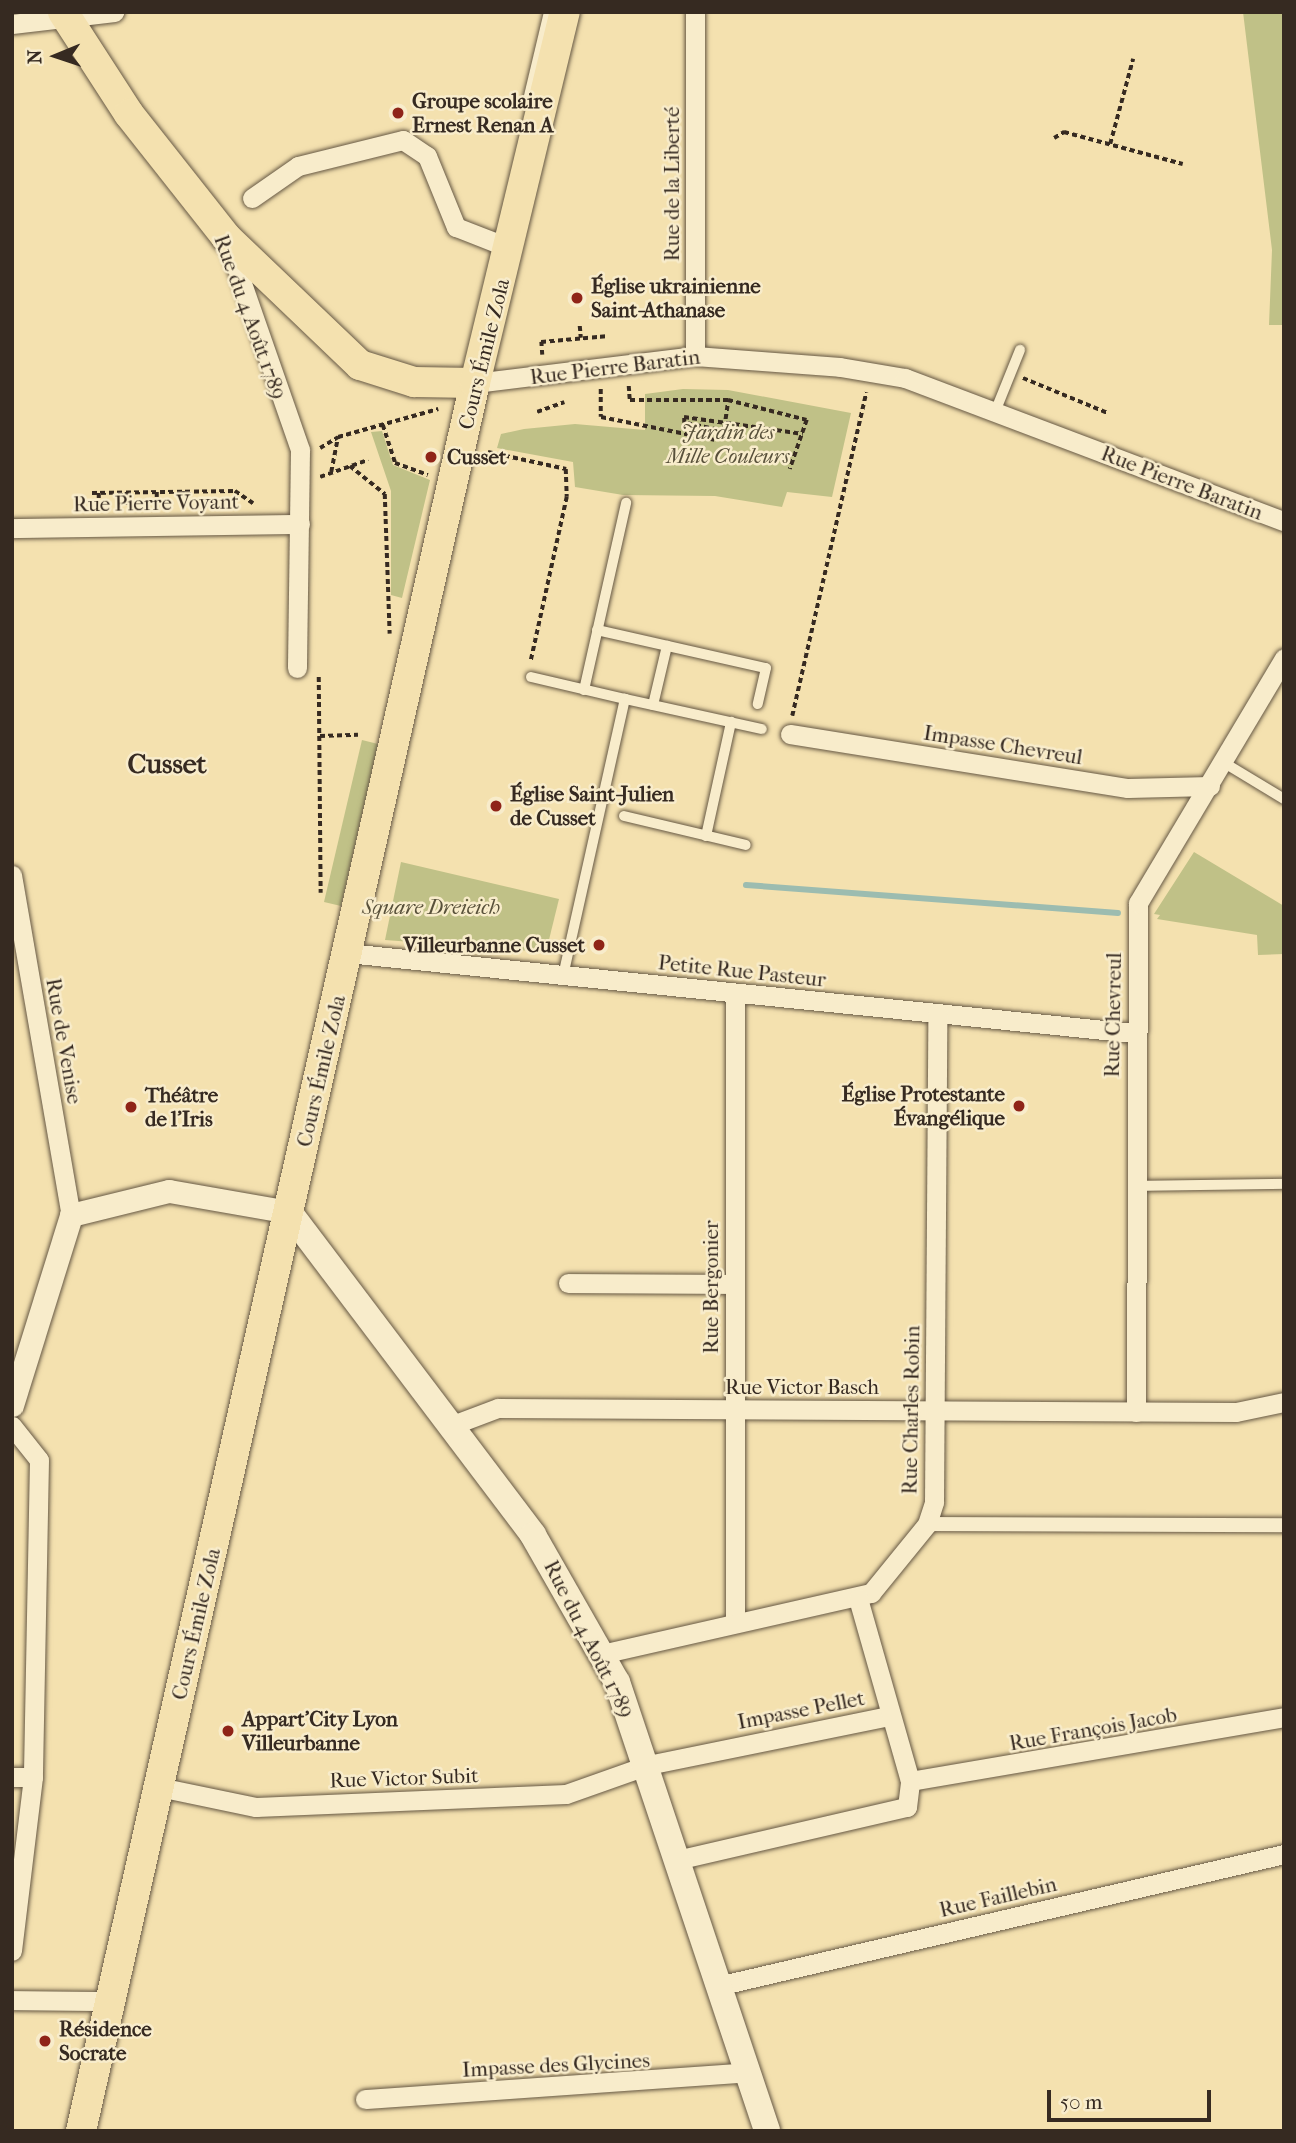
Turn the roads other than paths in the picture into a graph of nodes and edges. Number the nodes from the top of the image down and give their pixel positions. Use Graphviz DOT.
graph roads {
  1 [pos="114,12"];
  2 [pos="549,12"];
  3 [pos="565,12"];
  4 [pos="695,12"];
  5 [pos="65,14"];
  6 [pos="12,24"];
  7 [pos="525,114"];
  8 [pos="522,127"];
  9 [pos="252,198"];
  10 [pos="226,237"];
  11 [pos="503,246"];
  12 [pos="1020,350"];
  13 [pos="695,356"];
  14 [pos="475,383"];
  15 [pos="995,412"];
  16 [pos="626,503"];
  17 [pos="1284,521"];
  18 [pos="300,524"];
  19 [pos="12,528"];
  20 [pos="597,630"];
  21 [pos="667,646"];
  22 [pos="1284,658"];
  23 [pos="297,668"];
  24 [pos="531,677"];
  25 [pos="584,690"];
  26 [pos="625,699"];
  27 [pos="758,704"];
  28 [pos="653,705"];
  29 [pos="731,722"];
  30 [pos="762,729"];
  31 [pos="790,734"];
  32 [pos="1223,762"];
  33 [pos="1210,786"];
  34 [pos="1284,799"];
  35 [pos="624,816"];
  36 [pos="706,836"];
  37 [pos="746,845"];
  38 [pos="12,875"];
  39 [pos="347,953"];
  40 [pos="563,976"];
  41 [pos="735,993"];
  42 [pos="937,1014"];
  43 [pos="1133,1033"];
  44 [pos="1284,1184"];
  45 [pos="1134,1186"];
  46 [pos="289,1212"];
  47 [pos="71,1215"];
  48 [pos="568,1283"];
  49 [pos="734,1284"];
  50 [pos="1284,1402"];
  51 [pos="12,1405"];
  52 [pos="933,1409"];
  53 [pos="734,1410"];
  54 [pos="1136,1412"];
  55 [pos="12,1426"];
  56 [pos="450,1426"];
  57 [pos="927,1524"];
  58 [pos="1284,1525"];
  59 [pos="858,1598"];
  60 [pos="735,1622"];
  61 [pos="601,1654"];
  62 [pos="888,1716"];
  63 [pos="1284,1717"];
  64 [pos="648,1765"];
  65 [pos="12,1777"];
  66 [pos="33,1777"];
  67 [pos="910,1781"];
  68 [pos="159,1787"];
  69 [pos="1284,1854"];
  70 [pos="681,1859"];
  71 [pos="12,1951"];
  72 [pos="722,1985"];
  73 [pos="12,2000"];
  74 [pos="110,2001"];
  75 [pos="749,2072"];
  76 [pos="365,2099"];
  77 [pos="82,2131"];
  78 [pos="767,2131"];
  1 -- 5 [label="street"];
  2 -- 7 [label="lane"];
  3 -- 11 [label="main road, Cours Émile Zola"];
  4 -- 13 [label="street, Rue de la Liberté"];
  5 -- 6 [label="street"];
  5 -- 10 [label="main road, Rue du 4 Août 1789"];
  8 -- 11 [label="lane"];
  9 -- 11 [label="street"];
  10 -- 14 [label="main road, Rue Pierre Baratin"];
  10 -- 18 [label="street, Rue du 4 Août 1789"];
  11 -- 14 [label="main road, Cours Émile Zola"];
  12 -- 15 [label="lane"];
  13 -- 14 [label="street, Rue Pierre Baratin"];
  13 -- 15 [label="street, Rue Pierre Baratin"];
  14 -- 39 [label="main road, Cours Émile Zola"];
  15 -- 17 [label="street, Rue Pierre Baratin"];
  16 -- 20 [label="lane"];
  18 -- 19 [label="street, Rue Pierre Voyant"];
  18 -- 23 [label="street, Rue du 4 Août 1789"];
  20 -- 21 [label="lane"];
  20 -- 25 [label="lane"];
  21 -- 27 [label="lane"];
  21 -- 28 [label="lane"];
  22 -- 32 [label="street, Rue Chevreul"];
  24 -- 25 [label="lane"];
  25 -- 26 [label="lane"];
  26 -- 28 [label="lane"];
  26 -- 40 [label="lane"];
  28 -- 29 [label="lane"];
  29 -- 30 [label="lane"];
  29 -- 36 [label="lane"];
  31 -- 33 [label="street, Impasse Chevreul"];
  32 -- 33 [label="street, Rue Chevreul"];
  32 -- 34 [label="lane"];
  33 -- 43 [label="street, Rue Chevreul"];
  35 -- 36 [label="lane"];
  36 -- 37 [label="lane"];
  38 -- 47 [label="street, Rue de Venise"];
  39 -- 40 [label="street, Petite Rue Pasteur"];
  39 -- 46 [label="main road, Cours Émile Zola"];
  40 -- 41 [label="street, Petite Rue Pasteur"];
  41 -- 42 [label="street, Petite Rue Pasteur"];
  41 -- 49 [label="street, Rue Bergonier"];
  42 -- 43 [label="street, Petite Rue Pasteur"];
  42 -- 52 [label="street, Rue Charles Robin"];
  43 -- 45 [label="street, Rue Chevreul"];
  44 -- 45 [label="lane"];
  45 -- 54 [label="street, Rue Chevreul"];
  46 -- 47 [label="street"];
  46 -- 56 [label="main road, Rue du 4 Août 1789"];
  46 -- 68 [label="main road, Cours Émile Zola"];
  47 -- 51 [label="street"];
  48 -- 49 [label="street"];
  49 -- 53 [label="street, Rue Bergonier"];
  50 -- 54 [label="street, Rue Victor Basch"];
  52 -- 53 [label="street, Rue Victor Basch"];
  52 -- 54 [label="street, Rue Victor Basch"];
  52 -- 57 [label="street, Rue Charles Robin"];
  53 -- 56 [label="street, Rue Victor Basch"];
  53 -- 60 [label="street, Rue Bergonier"];
  55 -- 66 [label="street"];
  56 -- 61 [label="main road, Rue du 4 Août 1789"];
  57 -- 58 [label="street"];
  57 -- 59 [label="street, Rue Charles Robin"];
  59 -- 60 [label="street, Rue Charles Robin"];
  59 -- 62 [label="street"];
  60 -- 61 [label="street, Rue Charles Robin"];
  61 -- 64 [label="main road, Rue du 4 Août 1789"];
  62 -- 64 [label="street, Impasse Pellet"];
  62 -- 67 [label="street, Impasse Pellet"];
  63 -- 67 [label="street, Rue François Jacob"];
  64 -- 68 [label="street, Rue Victor Subit"];
  64 -- 70 [label="main road, Rue du 4 Août 1789"];
  65 -- 66 [label="street"];
  66 -- 71 [label="street"];
  67 -- 70 [label="street"];
  68 -- 74 [label="main road, Cours Émile Zola"];
  69 -- 72 [label="street, Rue Faillebin"];
  70 -- 72 [label="main road, Rue du 4 Août 1789"];
  72 -- 75 [label="main road, Rue du 4 Août 1789"];
  73 -- 74 [label="street"];
  74 -- 77 [label="main road, Cours Émile Zola"];
  75 -- 76 [label="street, Impasse des Glycines"];
  75 -- 78 [label="main road, Rue du 4 Août 1789"];
}
